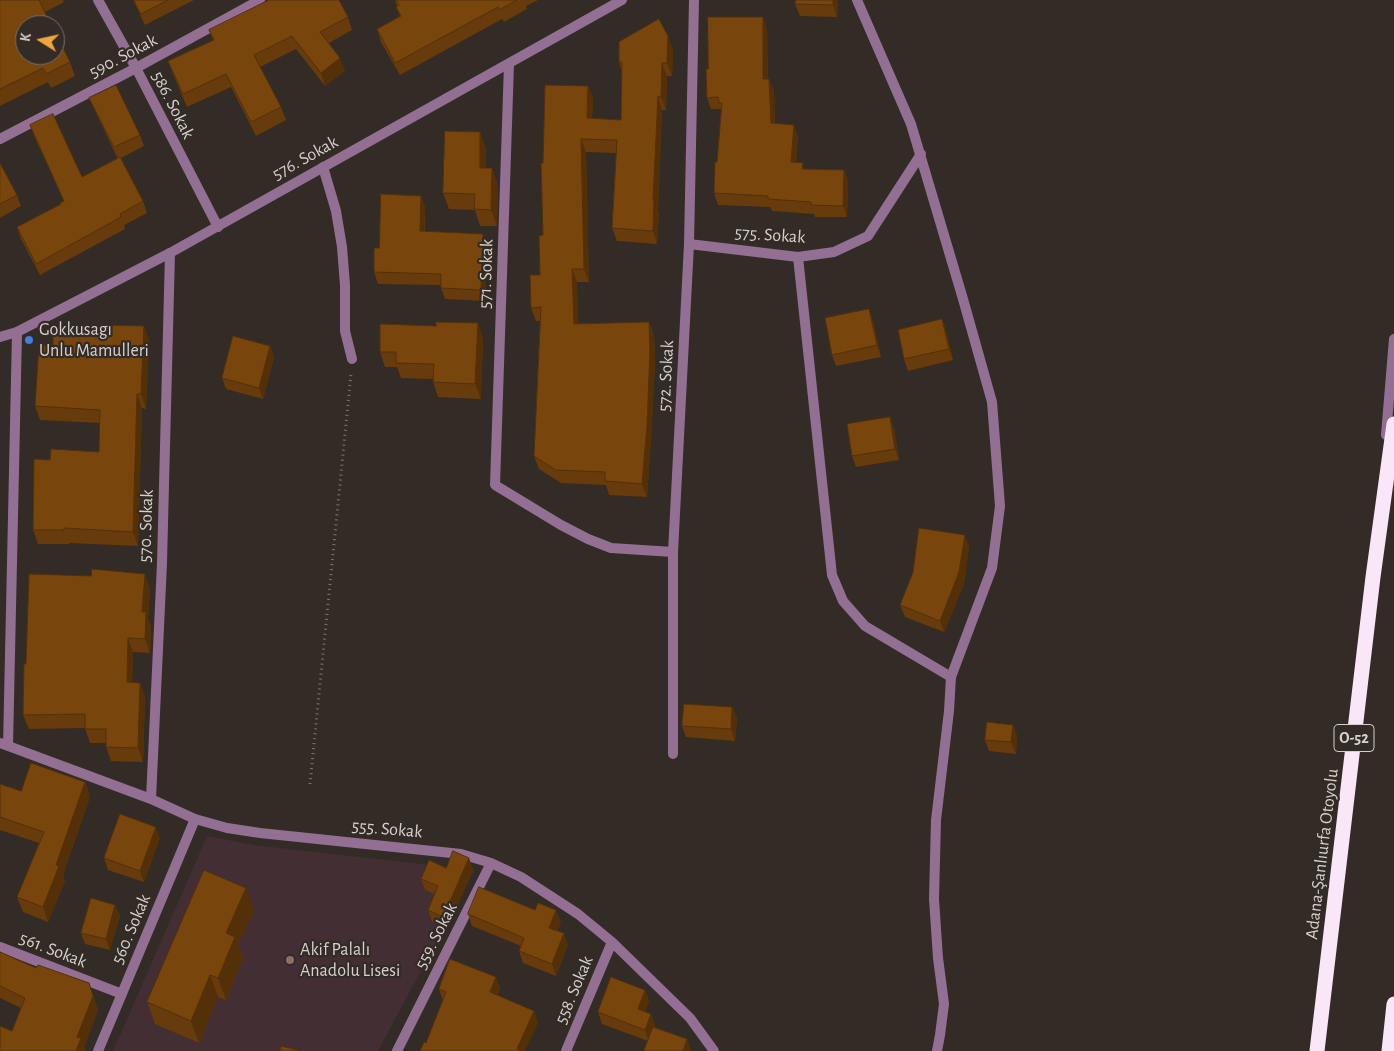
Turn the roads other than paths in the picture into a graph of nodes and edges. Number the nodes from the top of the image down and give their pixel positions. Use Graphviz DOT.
graph roads {
  1 [pos="98,0"];
  2 [pos="260,0"];
  3 [pos="622,0"];
  4 [pos="694,0"];
  5 [pos="857,0"];
  6 [pos="509,64"];
  7 [pos="136,68"];
  8 [pos="0,139"];
  9 [pos="920,154"];
  10 [pos="323,167"];
  11 [pos="218,227"];
  12 [pos="688,244"];
  13 [pos="170,254"];
  14 [pos="798,257"];
  15 [pos="17,332"];
  16 [pos="0,336"];
  17 [pos="1394,339"];
  18 [pos="352,359"];
  19 [pos="1394,424"];
  20 [pos="673,552"];
  21 [pos="1373,577"];
  22 [pos="951,677"];
  23 [pos="4,745"];
  24 [pos="673,754"];
  25 [pos="151,799"];
  26 [pos="195,819"];
  27 [pos="491,863"];
  28 [pos="612,942"];
  29 [pos="0,948"];
  30 [pos="122,994"];
  31 [pos="1394,1004"];
  32 [pos="1394,1032"];
  33 [pos="98,1051"];
  34 [pos="397,1051"];
  35 [pos="566,1051"];
  36 [pos="714,1051"];
  37 [pos="937,1051"];
  38 [pos="1317,1051"];
  39 [pos="1390,1051"];
  1 -- 7 [label="street, 586. Sokak"];
  2 -- 7 [label="street, 590. Sokak"];
  3 -- 6 [label="street, 576. Sokak"];
  4 -- 12 [label="street, 572. Sokak"];
  5 -- 9 [label="street"];
  6 -- 10 [label="street, 576. Sokak"];
  6 -- 20 [label="street, 571. Sokak"];
  7 -- 8 [label="street, 590. Sokak"];
  7 -- 11 [label="street, 586. Sokak"];
  9 -- 14 [label="street, 575. Sokak"];
  9 -- 22 [label="street"];
  10 -- 11 [label="street, 576. Sokak"];
  10 -- 18 [label="street"];
  11 -- 13 [label="street, 576. Sokak"];
  12 -- 14 [label="street, 575. Sokak"];
  12 -- 20 [label="street, 572. Sokak"];
  13 -- 15 [label="street, 576. Sokak"];
  13 -- 25 [label="street, 570. Sokak"];
  14 -- 22 [label="street"];
  15 -- 16 [label="street, 576. Sokak"];
  15 -- 23 [label="street"];
  17 -- 21 [label="street"];
  19 -- 21 [label="highway, Adana-Şanlıurfa Otoyolu / O-52"];
  20 -- 24 [label="street, 572. Sokak"];
  21 -- 38 [label="highway, Adana-Şanlıurfa Otoyolu / O-52"];
  22 -- 37 [label="street"];
  23 -- 25 [label="street, 555. Sokak"];
  25 -- 26 [label="street, 555. Sokak"];
  26 -- 27 [label="street, 555. Sokak"];
  26 -- 30 [label="street, 560. Sokak"];
  27 -- 28 [label="street, 555. Sokak"];
  27 -- 34 [label="street, 559. Sokak"];
  28 -- 35 [label="street, 558. Sokak"];
  28 -- 36 [label="street, 555. Sokak"];
  29 -- 30 [label="street, 561. Sokak"];
  30 -- 33 [label="street, 560. Sokak"];
  31 -- 39 [label="highway"];
  32 -- 39 [label="street"];
}
